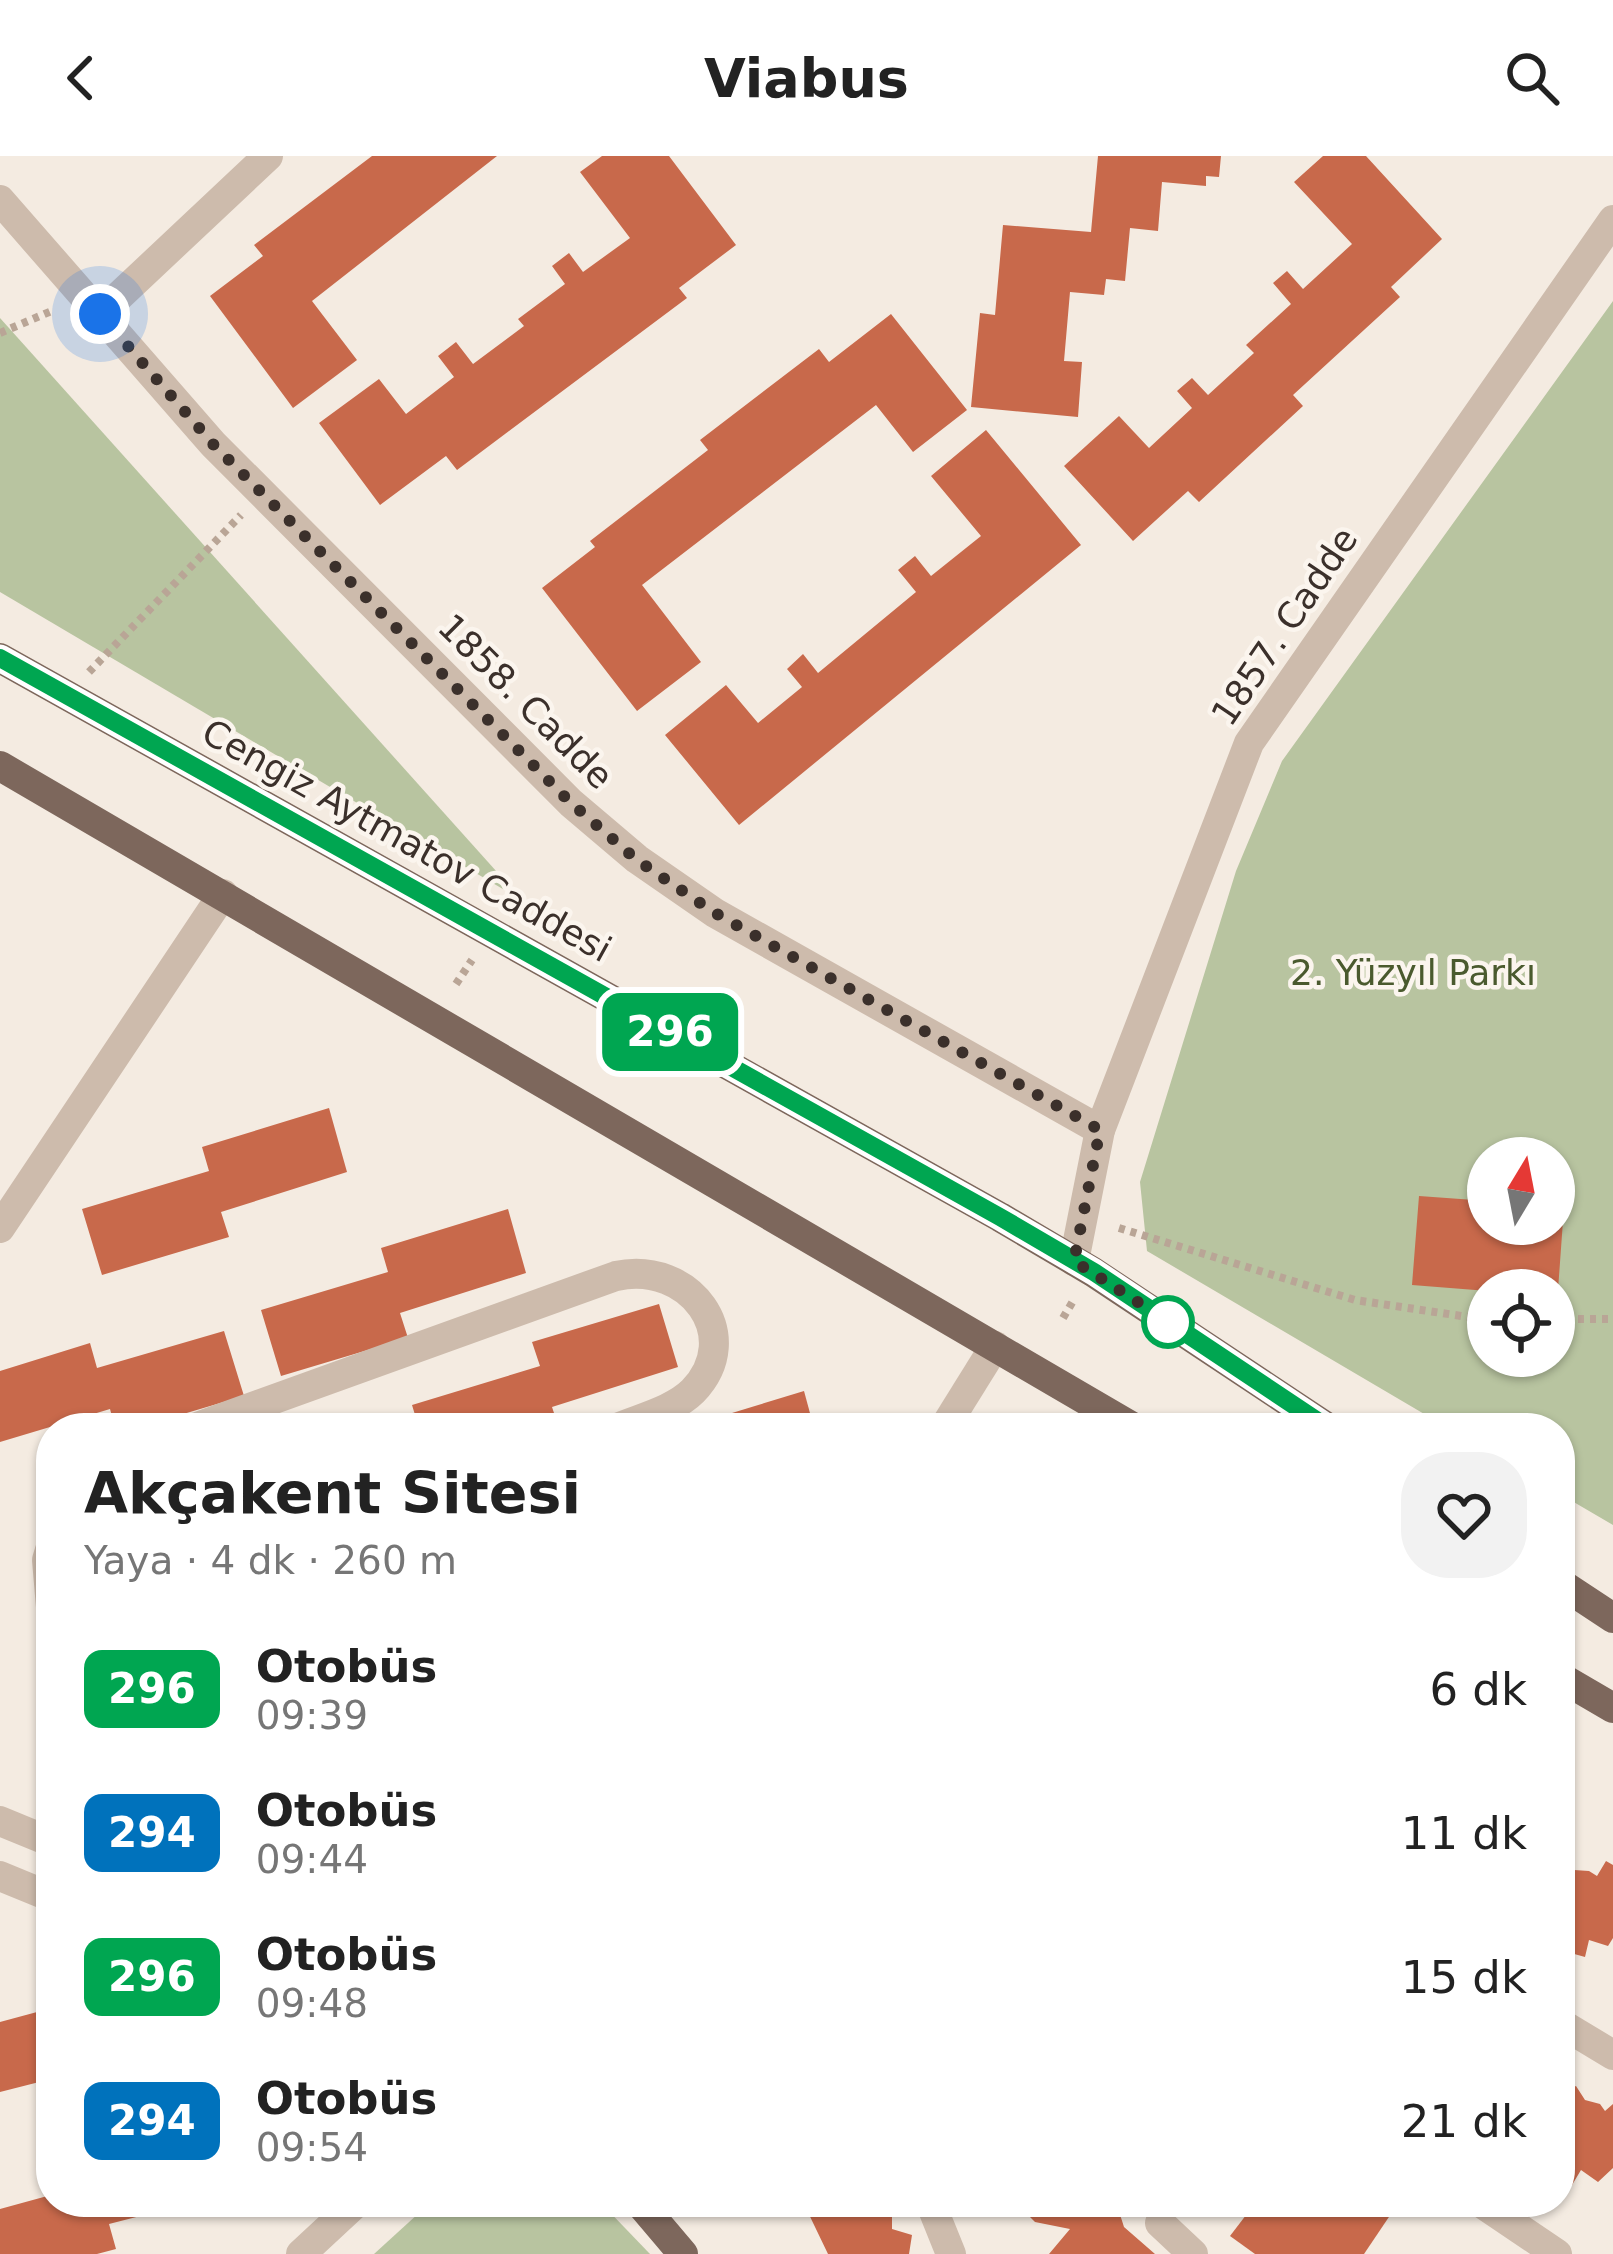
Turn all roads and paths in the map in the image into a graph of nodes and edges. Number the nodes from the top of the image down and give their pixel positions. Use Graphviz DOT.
graph roads {
  1 [pos="268,156"];
  2 [pos="0,200"];
  3 [pos="1613,220"];
  4 [pos="92,306"];
  5 [pos="0,333"];
  6 [pos="262,493"];
  7 [pos="0,658"];
  8 [pos="67,695"];
  9 [pos="0,766"];
  10 [pos="223,894"];
  11 [pos="472,958"];
  12 [pos="456,984"];
  13 [pos="1100,1130"];
  14 [pos="0,1228"];
  15 [pos="1119,1228"];
  16 [pos="1074,1261"];
  17 [pos="1073,1301"];
  18 [pos="1467,1317"];
  19 [pos="1063,1318"];
  20 [pos="1575,1319"];
  21 [pos="1613,1319"];
  22 [pos="995,1346"];
  23 [pos="236,1413"];
  24 [pos="653,1413"];
  25 [pos="953,1413"];
  26 [pos="1109,1413"];
  27 [pos="1305,1413"];
  28 [pos="1575,1593"];
  29 [pos="1613,1618"];
  30 [pos="1575,1686"];
  31 [pos="1613,1708"];
  32 [pos="0,1821"];
  33 [pos="36,1836"];
  34 [pos="0,1876"];
  35 [pos="36,1891"];
  36 [pos="1575,2032"];
  37 [pos="1613,2055"];
  38 [pos="341,2217"];
  39 [pos="651,2217"];
  40 [pos="936,2217"];
  41 [pos="1502,2217"];
  42 [pos="1160,2224"];
  43 [pos="301,2254"];
  44 [pos="682,2254"];
  45 [pos="951,2254"];
  46 [pos="1193,2254"];
  47 [pos="1557,2254"];
  1 -- 4 [label="street"];
  2 -- 4 [label="street, 1858. Cadde"];
  3 -- 13 [label="street, 1857. Cadde"];
  4 -- 5 [label="path"];
  4 -- 6 [label="street, 1858. Cadde"];
  6 -- 8 [label="path"];
  6 -- 13 [label="street, 1858. Cadde"];
  7 -- 8 [label="main road, Cengiz Aytmatov Caddesi"];
  8 -- 16 [label="main road, Cengiz Aytmatov Caddesi"];
  9 -- 10 [label="main road"];
  10 -- 14 [label="street"];
  10 -- 22 [label="main road"];
  11 -- 12 [label="path"];
  13 -- 16 [label="street, 1857. Cadde"];
  15 -- 18 [label="path"];
  16 -- 27 [label="main road, Cengiz Aytmatov Caddesi"];
  17 -- 19 [label="path"];
  20 -- 21 [label="path"];
  22 -- 25 [label="street"];
  22 -- 26 [label="main road"];
  23 -- 24 [label="street"];
  28 -- 29 [label="main road"];
  30 -- 31 [label="main road"];
  32 -- 33 [label="street"];
  34 -- 35 [label="street"];
  36 -- 37 [label="street"];
  38 -- 43 [label="street"];
  39 -- 44 [label="main road"];
  40 -- 45 [label="street"];
  41 -- 47 [label="street"];
  42 -- 46 [label="street"];
}
